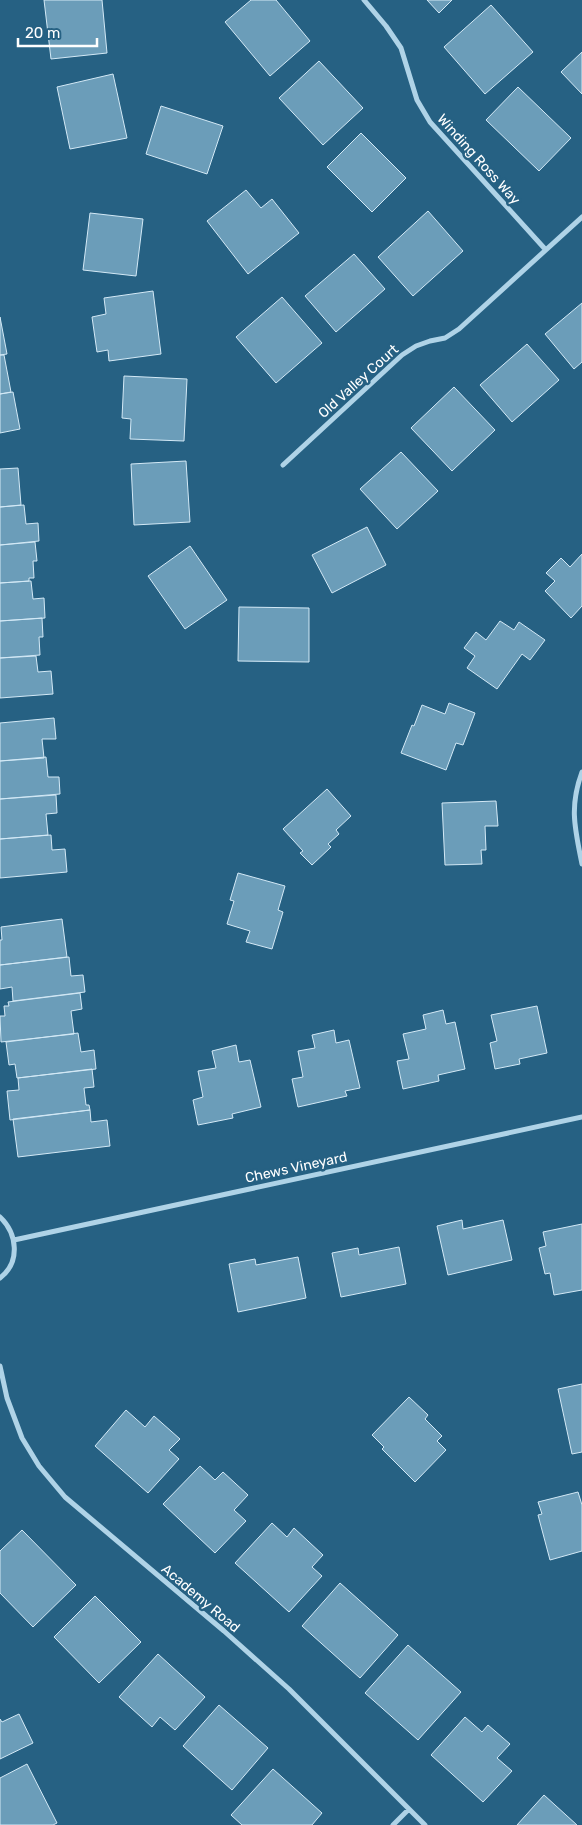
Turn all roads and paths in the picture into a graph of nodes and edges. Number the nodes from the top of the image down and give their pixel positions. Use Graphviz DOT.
graph roads {
  1 [pos="364,0"];
  2 [pos="582,217"];
  3 [pos="545,249"];
  4 [pos="283,465"];
  5 [pos="582,772"];
  6 [pos="582,864"];
  7 [pos="582,1117"];
  8 [pos="0,1217"];
  9 [pos="14,1240"];
  10 [pos="0,1278"];
  11 [pos="0,1366"];
  12 [pos="409,1809"];
  13 [pos="393,1825"];
  14 [pos="424,1825"];
  1 -- 3 [label="street, Winding Ross Way"];
  2 -- 3 [label="street, Old Valley Court"];
  3 -- 4 [label="street, Old Valley Court"];
  5 -- 6 [label="street"];
  7 -- 9 [label="street, Chews Vineyard"];
  8 -- 9 [label="street"];
  9 -- 10 [label="street"];
  11 -- 12 [label="street, Academy Road"];
  12 -- 13 [label="street"];
  12 -- 14 [label="street, Academy Road"];
}
